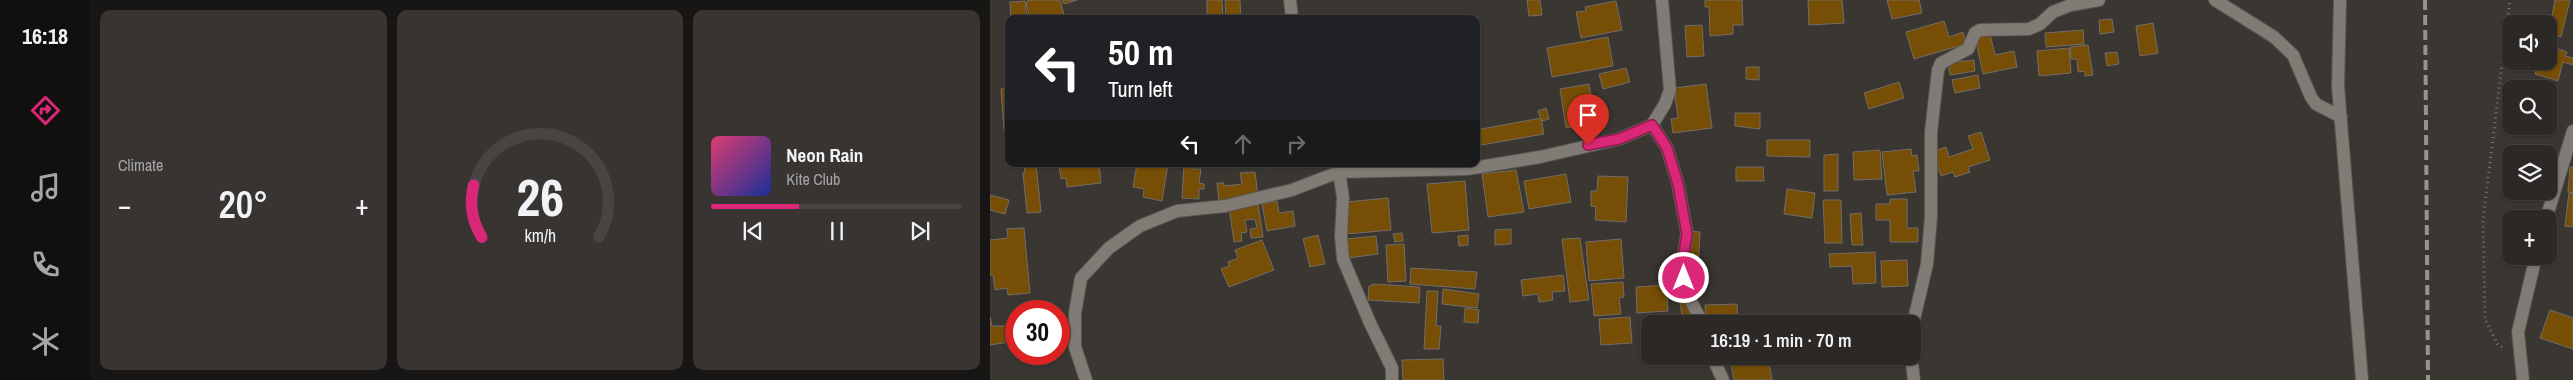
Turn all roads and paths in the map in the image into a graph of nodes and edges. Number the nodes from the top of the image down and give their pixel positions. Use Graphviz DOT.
graph roads {
  1 [pos="1290,0"];
  2 [pos="1662,0"];
  3 [pos="2099,0"];
  4 [pos="2215,0"];
  5 [pos="2340,0"];
  6 [pos="2510,0"];
  7 [pos="1292,15"];
  8 [pos="2341,117"];
  9 [pos="1652,125"];
  10 [pos="2573,130"];
  11 [pos="2570,150"];
  12 [pos="1478,167"];
  13 [pos="1480,167"];
  14 [pos="1339,168"];
  15 [pos="2549,210"];
  16 [pos="2534,265"];
  17 [pos="1698,315"];
  18 [pos="1915,315"];
  19 [pos="2519,357"];
  20 [pos="1716,365"];
  21 [pos="1912,365"];
  22 [pos="1086,380"];
  23 [pos="1392,380"];
  24 [pos="1723,380"];
  25 [pos="1914,380"];
  26 [pos="2362,380"];
  27 [pos="2523,380"];
  1 -- 7 [label="street"];
  2 -- 9 [label="street"];
  3 -- 18 [label="street"];
  4 -- 8 [label="street"];
  5 -- 8 [label="street"];
  6 -- 19 [label="path"];
  8 -- 26 [label="street"];
  9 -- 13 [label="street"];
  9 -- 17 [label="street"];
  10 -- 11 [label="street"];
  11 -- 15 [label="street"];
  12 -- 14 [label="street"];
  14 -- 22 [label="street"];
  14 -- 23 [label="street"];
  16 -- 19 [label="street"];
  19 -- 27 [label="street"];
  20 -- 24 [label="street"];
  21 -- 25 [label="street"];
}
